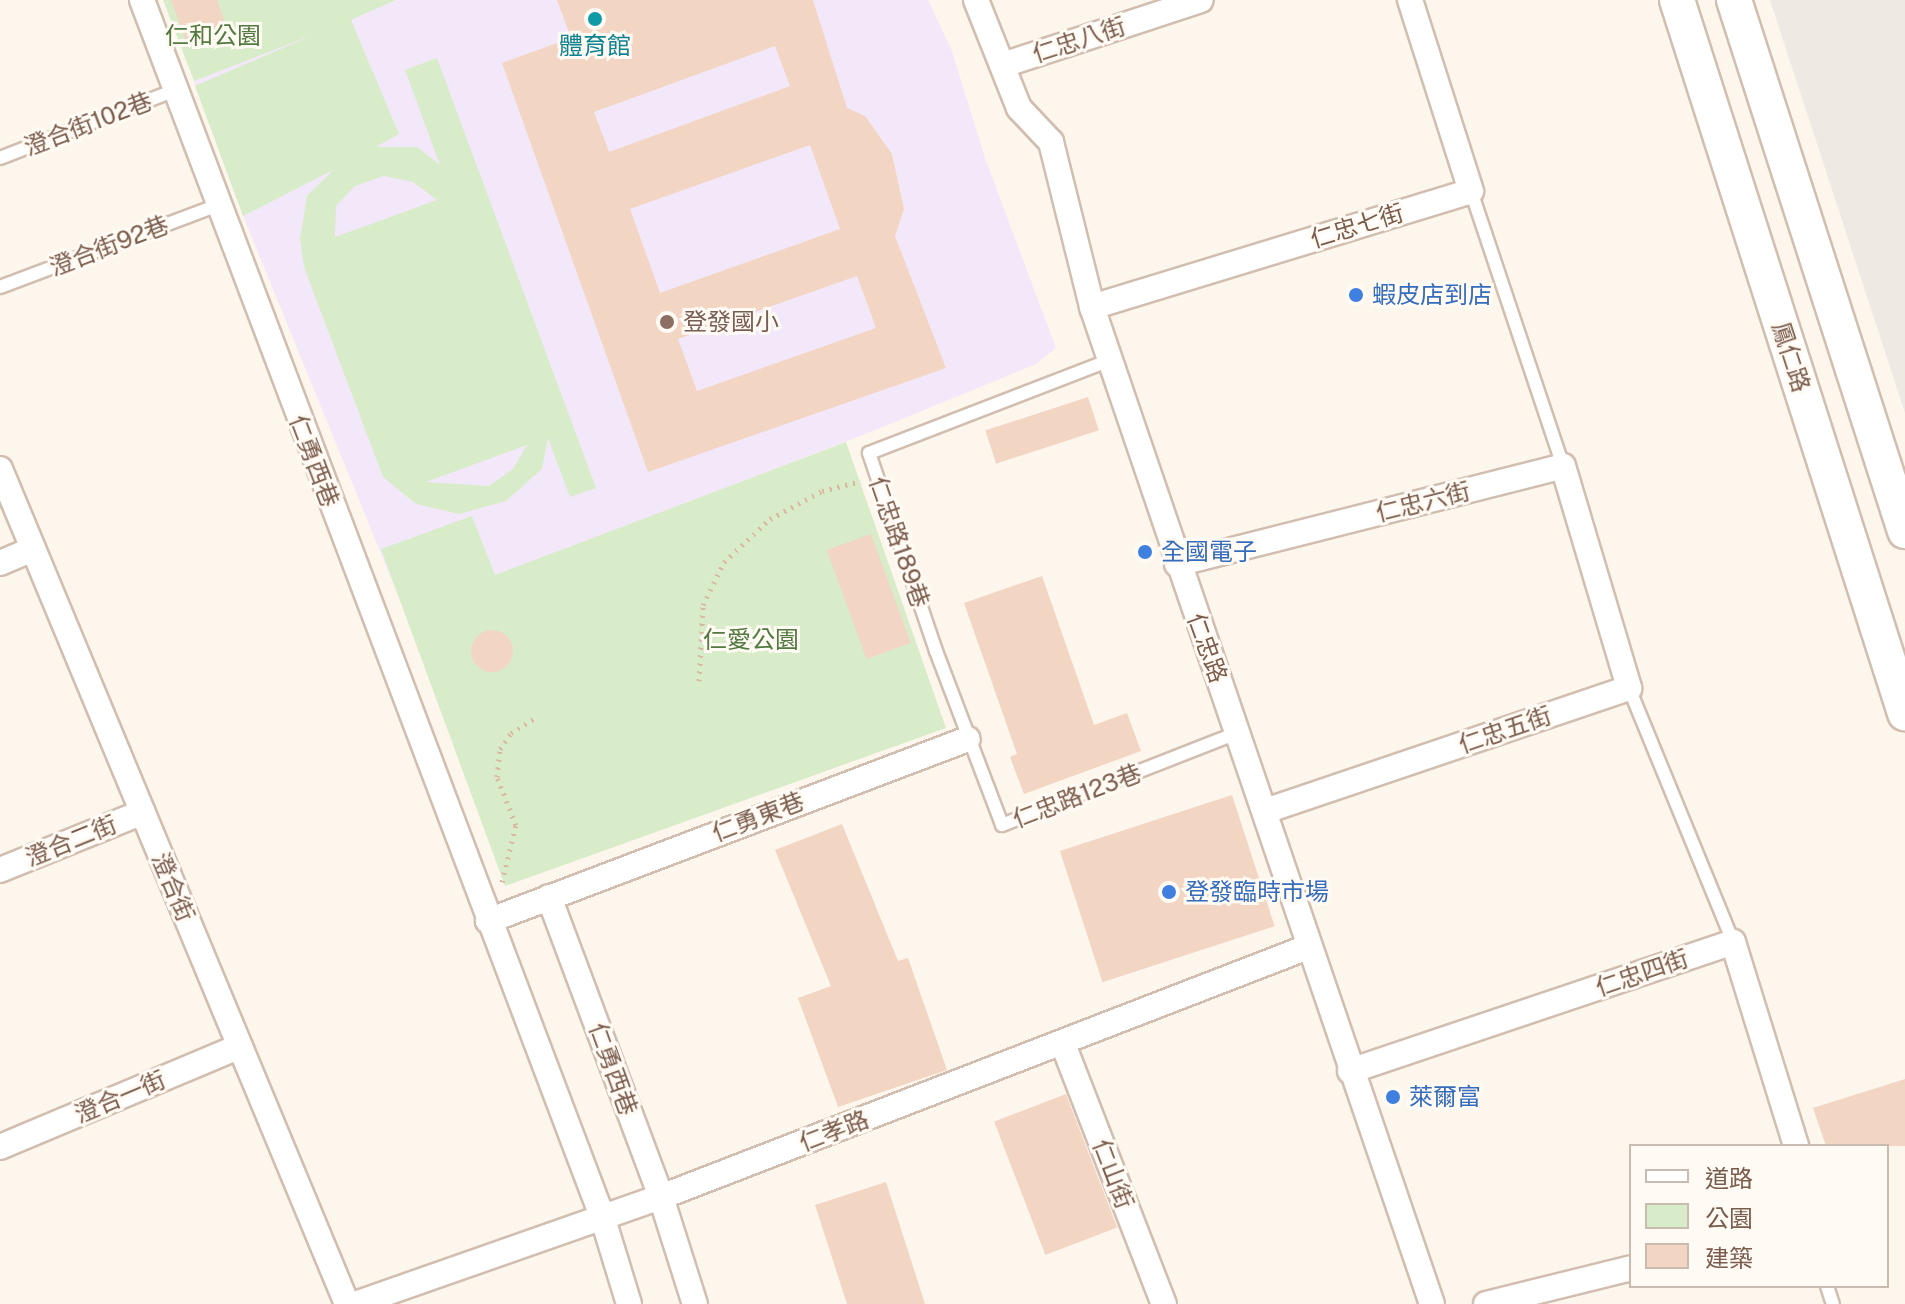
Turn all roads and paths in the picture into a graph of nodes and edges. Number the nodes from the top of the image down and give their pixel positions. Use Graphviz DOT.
graph roads {
  1 [pos="142,0"];
  2 [pos="976,0"];
  3 [pos="1201,0"];
  4 [pos="1410,0"];
  5 [pos="1677,0"];
  6 [pos="1734,0"];
  7 [pos="1003,65"];
  8 [pos="175,90"];
  9 [pos="0,158"];
  10 [pos="1471,191"];
  11 [pos="218,205"];
  12 [pos="0,287"];
  13 [pos="1092,307"];
  14 [pos="1110,360"];
  15 [pos="1563,466"];
  16 [pos="0,469"];
  17 [pos="877,476"];
  18 [pos="1905,531"];
  19 [pos="33,549"];
  20 [pos="0,563"];
  21 [pos="1177,564"];
  22 [pos="699,681"];
  23 [pos="1629,688"];
  24 [pos="1905,713"];
  25 [pos="535,718"];
  26 [pos="1237,733"];
  27 [pos="968,739"];
  28 [pos="1265,811"];
  29 [pos="143,812"];
  30 [pos="0,870"];
  31 [pos="549,897"];
  32 [pos="488,921"];
  33 [pos="1733,942"];
  34 [pos="1308,947"];
  35 [pos="1063,1044"];
  36 [pos="240,1046"];
  37 [pos="1350,1071"];
  38 [pos="1795,1144"];
  39 [pos="0,1147"];
  40 [pos="661,1197"];
  41 [pos="603,1219"];
  42 [pos="1629,1268"];
  43 [pos="347,1304"];
  44 [pos="355,1304"];
  45 [pos="629,1304"];
  46 [pos="695,1304"];
  47 [pos="1164,1304"];
  48 [pos="1432,1304"];
  49 [pos="1486,1304"];
  1 -- 8 [label="street, 仁勇西巷"];
  2 -- 7 [label="street, 仁忠路"];
  3 -- 7 [label="street, 仁忠八街"];
  4 -- 10 [label="street"];
  5 -- 24 [label="main road, 鳳仁路"];
  6 -- 18 [label="main road"];
  7 -- 13 [label="street, 仁忠路"];
  8 -- 9 [label="lane, 澄合街102巷"];
  8 -- 11 [label="street, 仁勇西巷"];
  10 -- 13 [label="street, 仁忠七街"];
  10 -- 15 [label="lane"];
  11 -- 12 [label="lane, 澄合街92巷"];
  11 -- 32 [label="street, 仁勇西巷"];
  13 -- 14 [label="street, 仁忠路"];
  14 -- 17 [label="lane, 仁忠路189巷"];
  14 -- 21 [label="street, 仁忠路"];
  15 -- 21 [label="street, 仁忠六街"];
  15 -- 23 [label="street"];
  16 -- 19 [label="street, 澄合街"];
  17 -- 22 [label="path"];
  17 -- 27 [label="lane, 仁忠路189巷"];
  19 -- 20 [label="street"];
  19 -- 29 [label="street, 澄合街"];
  21 -- 26 [label="street, 仁忠路"];
  23 -- 28 [label="street, 仁忠五街"];
  23 -- 33 [label="lane"];
  25 -- 32 [label="path"];
  26 -- 27 [label="lane, 仁忠路123巷"];
  26 -- 28 [label="street, 仁忠路"];
  27 -- 31 [label="street, 仁勇東巷"];
  28 -- 34 [label="street, 仁忠路"];
  29 -- 30 [label="street, 澄合二街"];
  29 -- 36 [label="street, 澄合街"];
  31 -- 32 [label="street"];
  31 -- 40 [label="street, 仁勇西巷"];
  32 -- 41 [label="street, 仁勇西巷"];
  33 -- 37 [label="street, 仁忠四街"];
  33 -- 38 [label="street"];
  34 -- 35 [label="street, 仁孝路"];
  34 -- 37 [label="street, 仁忠路"];
  35 -- 40 [label="street, 仁孝路"];
  35 -- 47 [label="street, 仁山街"];
  36 -- 39 [label="street, 澄合一街"];
  36 -- 43 [label="street, 澄合街"];
  37 -- 48 [label="street, 仁忠路"];
  40 -- 41 [label="street, 仁孝路"];
  40 -- 46 [label="street, 仁勇西巷"];
  41 -- 44 [label="street, 仁孝路"];
  41 -- 45 [label="street, 仁勇西巷"];
  42 -- 49 [label="street"];
}
